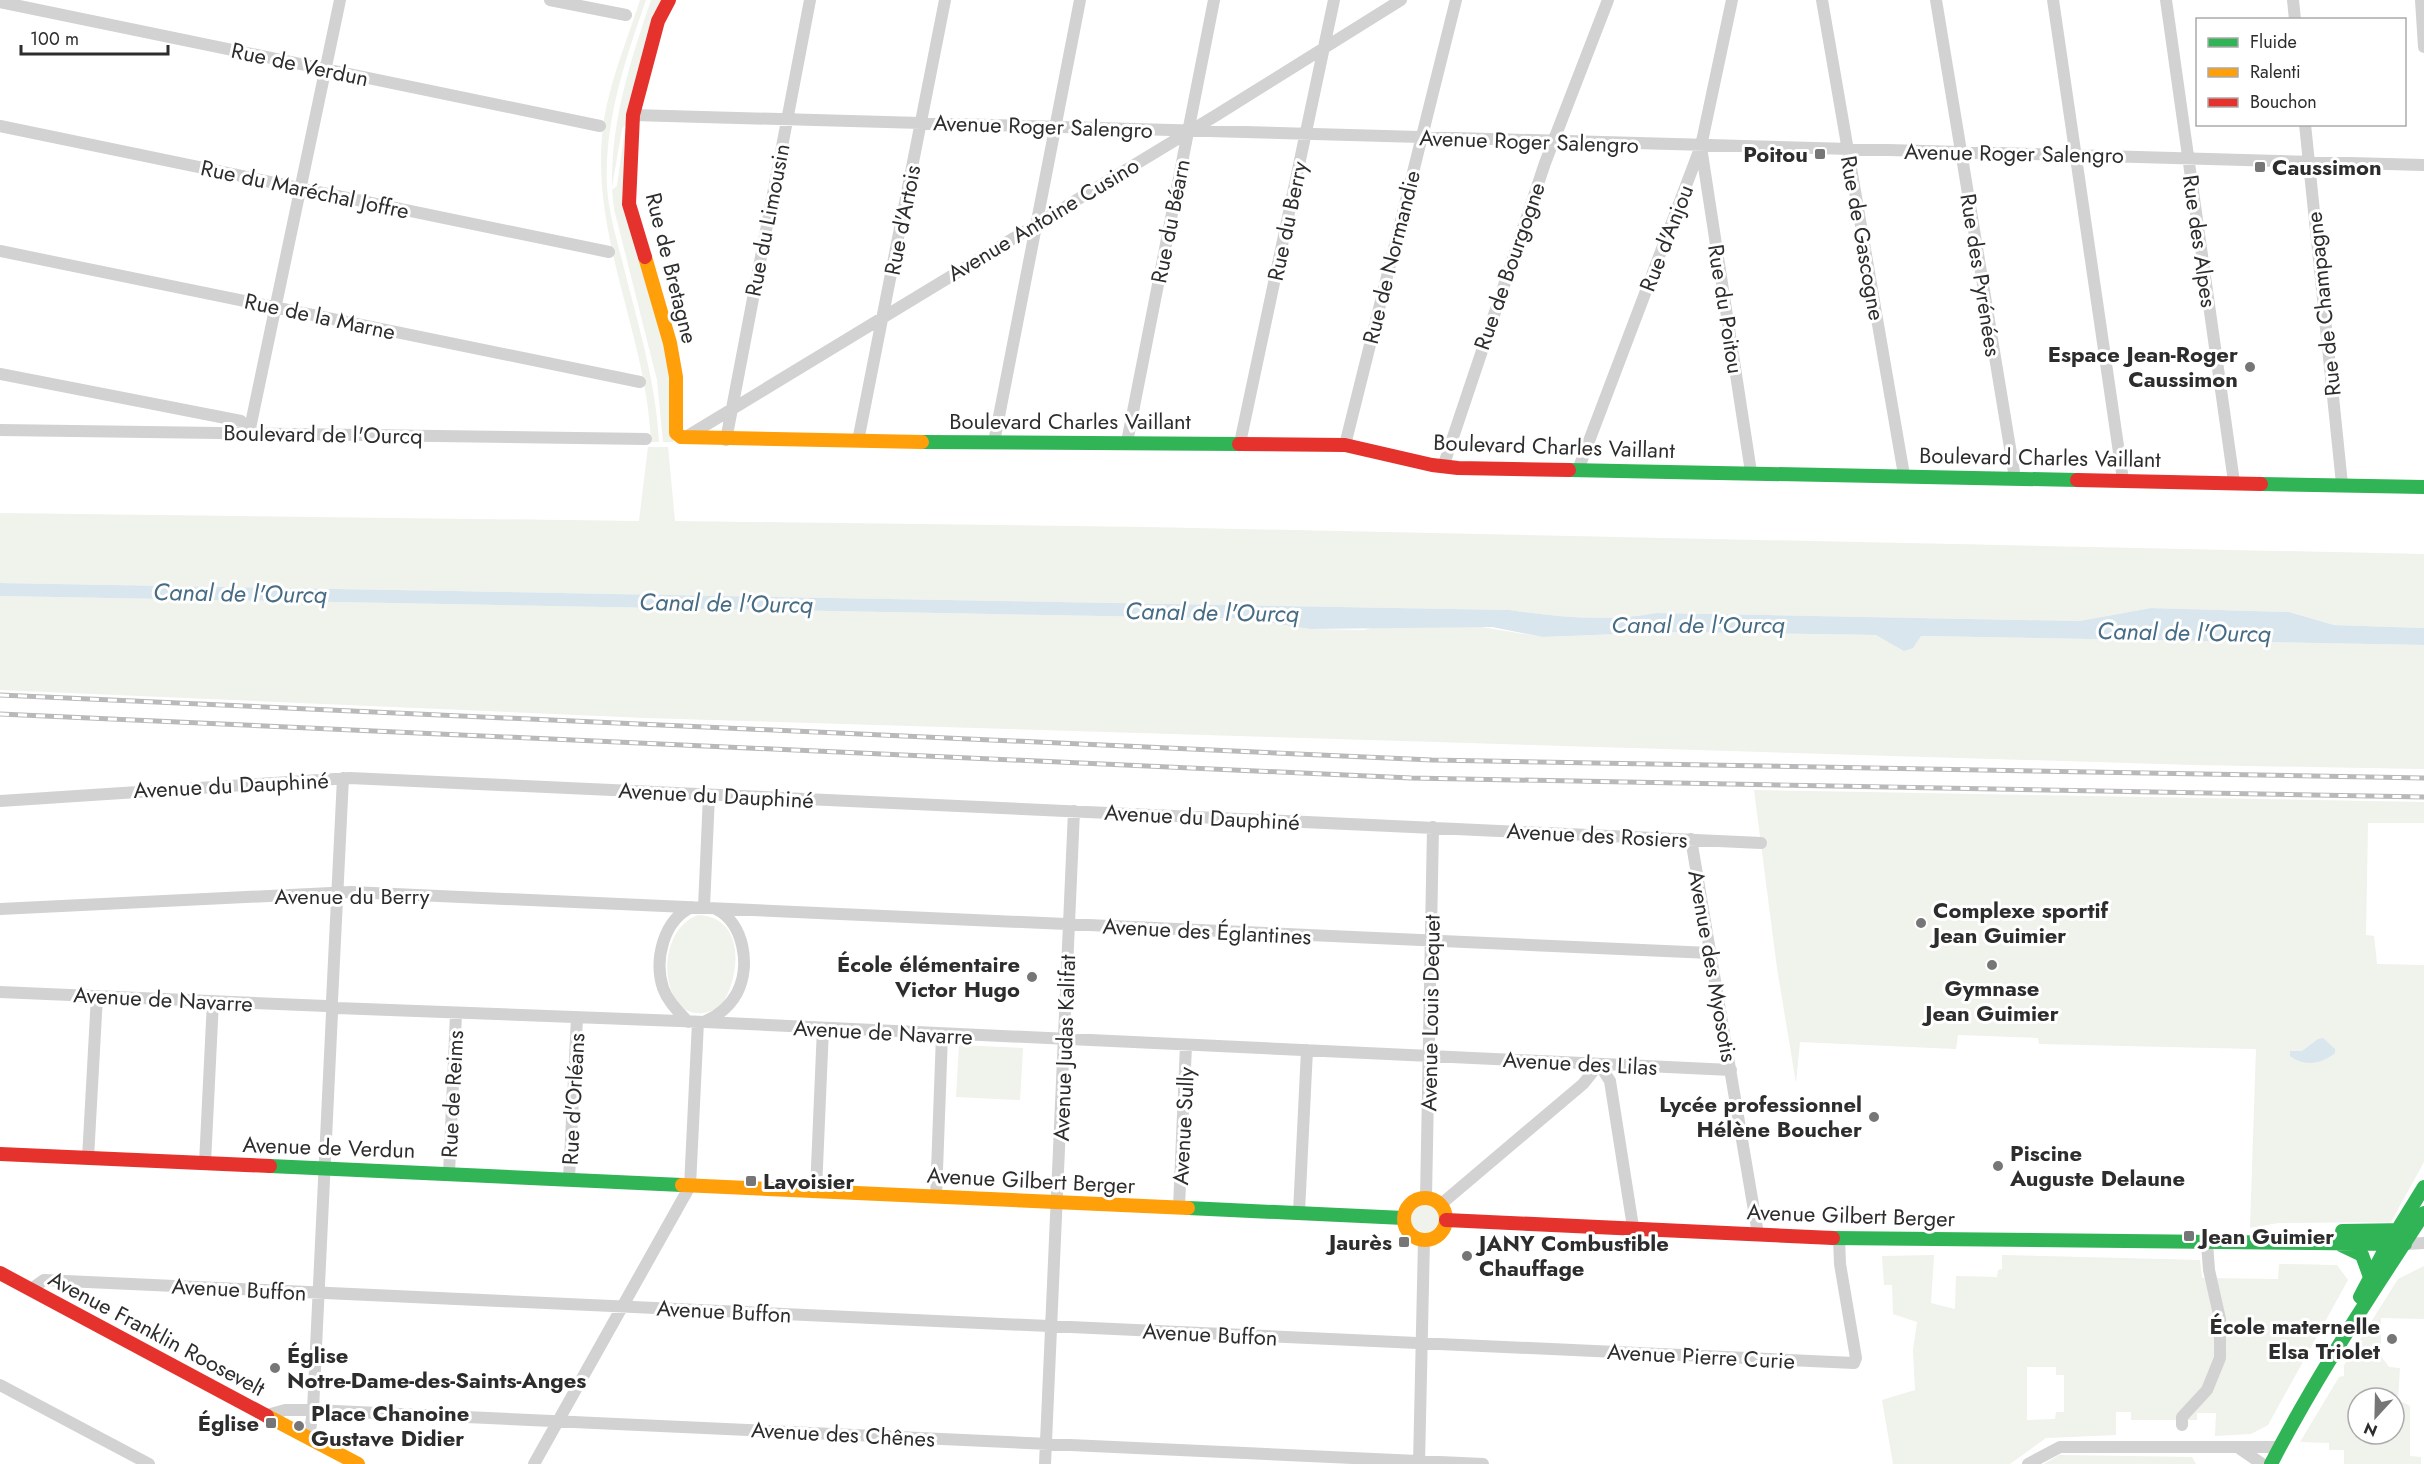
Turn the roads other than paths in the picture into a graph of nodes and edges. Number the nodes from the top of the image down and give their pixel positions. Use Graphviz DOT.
graph roads {
  1 [pos="340,0"];
  2 [pos="550,0"];
  3 [pos="669,0"];
  4 [pos="810,0"];
  5 [pos="945,0"];
  6 [pos="1080,0"];
  7 [pos="1214,0"];
  8 [pos="1334,0"];
  9 [pos="1401,0"];
  10 [pos="1456,0"];
  11 [pos="1608,0"];
  12 [pos="1732,0"];
  13 [pos="1822,0"];
  14 [pos="1936,0"];
  15 [pos="2053,0"];
  16 [pos="2166,0"];
  17 [pos="2293,0"];
  18 [pos="2421,0"];
  19 [pos="0,2"];
  20 [pos="626,15"];
  21 [pos="2295,18"];
  22 [pos="1324,46"];
  23 [pos="2424,47"];
  24 [pos="325,70"];
  25 [pos="633,115"];
  26 [pos="787,119"];
  27 [pos="921,123"];
  28 [pos="0,126"];
  29 [pos="600,126"];
  30 [pos="2305,126"];
  31 [pos="1055,127"];
  32 [pos="1188,130"];
  33 [pos="1306,133"];
  34 [pos="1422,136"];
  35 [pos="1553,142"];
  36 [pos="1701,146"];
  37 [pos="1848,149"];
  38 [pos="1960,152"];
  39 [pos="2075,155"];
  40 [pos="2188,158"];
  41 [pos="2309,162"];
  42 [pos="2424,165"];
  43 [pos="300,188"];
  44 [pos="1034,225"];
  45 [pos="0,251"];
  46 [pos="609,252"];
  47 [pos="276,307"];
  48 [pos="883,317"];
  49 [pos="0,374"];
  50 [pos="640,382"];
  51 [pos="730,409"];
  52 [pos="185,412"];
  53 [pos="0,430"];
  54 [pos="184,432"];
  55 [pos="249,433"];
  56 [pos="685,438"];
  57 [pos="646,439"];
  58 [pos="726,440"];
  59 [pos="858,441"];
  60 [pos="994,442"];
  61 [pos="1127,442"];
  62 [pos="1240,442"];
  63 [pos="1345,445"];
  64 [pos="1443,467"];
  65 [pos="1578,470"];
  66 [pos="1752,472"];
  67 [pos="1904,475"];
  68 [pos="2015,478"];
  69 [pos="2123,480"];
  70 [pos="2234,482"];
  71 [pos="2342,484"];
  72 [pos="2424,487"];
  73 [pos="343,778"];
  74 [pos="709,795"];
  75 [pos="0,801"];
  76 [pos="1074,811"];
  77 [pos="1433,827"];
  78 [pos="1691,839"];
  79 [pos="1761,843"];
  80 [pos="337,892"];
  81 [pos="704,907"];
  82 [pos="0,909"];
  83 [pos="1069,925"];
  84 [pos="1432,942"];
  85 [pos="1710,953"];
  86 [pos="0,992"];
  87 [pos="97,996"];
  88 [pos="213,1001"];
  89 [pos="332,1007"];
  90 [pos="456,1014"];
  91 [pos="577,1018"];
  92 [pos="697,1022"];
  93 [pos="823,1028"];
  94 [pos="942,1035"];
  95 [pos="1065,1040"];
  96 [pos="1186,1045"];
  97 [pos="1308,1050"];
  98 [pos="1429,1056"];
  99 [pos="1599,1064"];
  100 [pos="1731,1070"];
  101 [pos="0,1154"];
  102 [pos="88,1158"];
  103 [pos="205,1163"];
  104 [pos="324,1168"];
  105 [pos="449,1174"];
  106 [pos="569,1179"];
  107 [pos="656,1184"];
  108 [pos="690,1186"];
  109 [pos="2424,1187"];
  110 [pos="816,1190"];
  111 [pos="936,1197"];
  112 [pos="1426,1198"];
  113 [pos="1058,1202"];
  114 [pos="1440,1205"];
  115 [pos="1179,1207"];
  116 [pos="1299,1212"];
  117 [pos="2424,1213"];
  118 [pos="1404,1218"];
  119 [pos="1446,1220"];
  120 [pos="1633,1227"];
  121 [pos="2398,1230"];
  122 [pos="2418,1230"];
  123 [pos="1758,1234"];
  124 [pos="1839,1238"];
  125 [pos="1424,1240"];
  126 [pos="2207,1243"];
  127 [pos="2256,1243"];
  128 [pos="2335,1243"];
  129 [pos="2390,1243"];
  130 [pos="2424,1243"];
  131 [pos="2405,1244"];
  132 [pos="0,1273"];
  133 [pos="2370,1277"];
  134 [pos="30,1290"];
  135 [pos="318,1293"];
  136 [pos="623,1307"];
  137 [pos="1052,1327"];
  138 [pos="1422,1344"];
  139 [pos="2337,1347"];
  140 [pos="0,1385"];
  141 [pos="313,1410"];
  142 [pos="267,1415"];
  143 [pos="558,1422"];
  144 [pos="2181,1425"];
  145 [pos="309,1438"];
  146 [pos="1046,1444"];
  147 [pos="2278,1447"];
  148 [pos="2238,1448"];
  149 [pos="1419,1463"];
  150 [pos="149,1464"];
  151 [pos="358,1464"];
  152 [pos="534,1464"];
  153 [pos="1045,1464"];
  154 [pos="1483,1464"];
  155 [pos="2028,1464"];
  156 [pos="2262,1464"];
  157 [pos="2271,1464"];
  1 -- 24 [label="street"];
  2 -- 20 [label="street"];
  3 -- 25 [label="street, Rue de Bretagne"];
  4 -- 26 [label="street, Rue du Limousin"];
  5 -- 27 [label="street, Rue d'Artois"];
  6 -- 31 [label="street"];
  7 -- 32 [label="street, Rue du Béarn"];
  8 -- 22 [label="street, Rue du Berry"];
  9 -- 22 [label="street, Avenue Antoine Cusino"];
  10 -- 34 [label="street, Rue de Normandie"];
  11 -- 35 [label="street, Rue de Bourgogne"];
  12 -- 36 [label="street, Rue d'Anjou"];
  13 -- 37 [label="street, Rue de Gascogne"];
  14 -- 38 [label="street, Rue des Pyrénées"];
  15 -- 39 [label="street"];
  16 -- 40 [label="street, Rue des Alpes"];
  17 -- 21 [label="street"];
  18 -- 23 [label="street"];
  19 -- 24 [label="street, Rue de Verdun"];
  22 -- 32 [label="street, Avenue Antoine Cusino"];
  22 -- 33 [label="street, Rue du Berry"];
  24 -- 29 [label="street, Rue de Verdun"];
  24 -- 43 [label="street"];
  25 -- 26 [label="street, Avenue Roger Salengro"];
  25 -- 56 [label="street, Rue de Bretagne"];
  26 -- 27 [label="street, Avenue Roger Salengro"];
  26 -- 51 [label="street, Rue du Limousin"];
  27 -- 31 [label="street, Avenue Roger Salengro"];
  27 -- 48 [label="street, Rue d'Artois"];
  28 -- 43 [label="street, Rue du Maréchal Joffre"];
  30 -- 41 [label="street, Rue de Champagne"];
  31 -- 32 [label="street, Avenue Roger Salengro"];
  31 -- 44 [label="street"];
  32 -- 33 [label="street, Avenue Roger Salengro"];
  32 -- 44 [label="street, Avenue Antoine Cusino"];
  32 -- 61 [label="street, Rue du Béarn"];
  33 -- 34 [label="street, Avenue Roger Salengro"];
  33 -- 62 [label="street, Rue du Berry"];
  34 -- 35 [label="street, Avenue Roger Salengro"];
  34 -- 63 [label="street, Rue de Normandie"];
  35 -- 36 [label="street, Avenue Roger Salengro"];
  35 -- 64 [label="street, Rue de Bourgogne"];
  36 -- 37 [label="street, Avenue Roger Salengro"];
  36 -- 65 [label="street, Rue d'Anjou"];
  36 -- 66 [label="street, Rue du Poitou"];
  37 -- 38 [label="street, Avenue Roger Salengro"];
  37 -- 67 [label="street, Rue de Gascogne"];
  38 -- 39 [label="street, Avenue Roger Salengro"];
  38 -- 68 [label="street, Rue des Pyrénées"];
  39 -- 40 [label="street, Avenue Roger Salengro"];
  39 -- 69 [label="street"];
  40 -- 41 [label="street, Avenue Roger Salengro"];
  40 -- 70 [label="street, Rue des Alpes"];
  41 -- 42 [label="street, Avenue Roger Salengro"];
  41 -- 71 [label="street, Rue de Champagne"];
  43 -- 46 [label="street, Rue du Maréchal Joffre"];
  43 -- 47 [label="street"];
  44 -- 48 [label="street, Avenue Antoine Cusino"];
  44 -- 60 [label="street"];
  45 -- 47 [label="street, Rue de la Marne"];
  47 -- 50 [label="street, Rue de la Marne"];
  47 -- 55 [label="street"];
  48 -- 51 [label="street, Avenue Antoine Cusino"];
  48 -- 59 [label="street, Rue d'Artois"];
  49 -- 52 [label="street"];
  51 -- 56 [label="street, Avenue Antoine Cusino"];
  51 -- 58 [label="street, Rue du Limousin"];
  52 -- 54 [label="street"];
  52 -- 55 [label="street"];
  53 -- 54 [label="street, Boulevard de l'Ourcq"];
  54 -- 55 [label="street, Boulevard de l'Ourcq"];
  55 -- 57 [label="street, Boulevard de l'Ourcq"];
  56 -- 58 [label="street, Boulevard Charles Vaillant"];
  58 -- 59 [label="street, Boulevard Charles Vaillant"];
  59 -- 60 [label="street, Boulevard Charles Vaillant"];
  60 -- 61 [label="street, Boulevard Charles Vaillant"];
  61 -- 62 [label="street, Boulevard Charles Vaillant"];
  62 -- 63 [label="street, Boulevard Charles Vaillant"];
  63 -- 64 [label="street, Boulevard Charles Vaillant"];
  64 -- 65 [label="street, Boulevard Charles Vaillant"];
  65 -- 66 [label="street, Boulevard Charles Vaillant"];
  66 -- 67 [label="street, Boulevard Charles Vaillant"];
  67 -- 68 [label="street, Boulevard Charles Vaillant"];
  68 -- 69 [label="street, Boulevard Charles Vaillant"];
  69 -- 70 [label="street, Boulevard Charles Vaillant"];
  70 -- 71 [label="street, Boulevard Charles Vaillant"];
  71 -- 72 [label="street, Boulevard Charles Vaillant"];
  73 -- 74 [label="street, Avenue du Dauphiné"];
  73 -- 75 [label="street, Avenue du Dauphiné"];
  73 -- 80 [label="street"];
  74 -- 76 [label="street, Avenue du Dauphiné"];
  74 -- 81 [label="street"];
  76 -- 77 [label="street, Avenue du Dauphiné"];
  76 -- 83 [label="street, Avenue Judas Kalifat"];
  77 -- 78 [label="street, Avenue des Rosiers"];
  77 -- 84 [label="street, Avenue Louis Dequet"];
  78 -- 79 [label="street, Avenue des Rosiers"];
  78 -- 85 [label="street, Avenue des Myosotis"];
  80 -- 81 [label="street, Avenue du Berry"];
  80 -- 82 [label="street, Avenue du Berry"];
  80 -- 89 [label="street"];
  81 -- 83 [label="street, Avenue des Églantines"];
  81 -- 92 [label="street"];
  81 -- 92 [label="street"];
  83 -- 84 [label="street, Avenue des Églantines"];
  83 -- 95 [label="street, Avenue Judas Kalifat"];
  84 -- 85 [label="street, Avenue des Églantines"];
  84 -- 98 [label="street, Avenue Louis Dequet"];
  85 -- 100 [label="street, Avenue des Myosotis"];
  86 -- 87 [label="street, Avenue de Navarre"];
  87 -- 88 [label="street, Avenue de Navarre"];
  87 -- 102 [label="street"];
  88 -- 89 [label="street, Avenue de Navarre"];
  88 -- 103 [label="street"];
  89 -- 90 [label="street, Avenue de Navarre"];
  89 -- 104 [label="street"];
  90 -- 91 [label="street, Avenue de Navarre"];
  90 -- 105 [label="street, Rue de Reims"];
  91 -- 92 [label="street, Avenue de Navarre"];
  91 -- 106 [label="street, Rue d'Orléans"];
  92 -- 93 [label="street, Avenue de Navarre"];
  92 -- 108 [label="street"];
  93 -- 94 [label="street, Avenue de Navarre"];
  93 -- 110 [label="street"];
  94 -- 95 [label="street, Avenue de Navarre"];
  94 -- 111 [label="street"];
  95 -- 96 [label="street, Avenue de Navarre"];
  95 -- 113 [label="street, Avenue Judas Kalifat"];
  96 -- 97 [label="street, Avenue de Navarre"];
  96 -- 115 [label="street, Avenue Sully"];
  97 -- 98 [label="street, Avenue de Navarre"];
  97 -- 116 [label="street"];
  98 -- 99 [label="street, Avenue des Lilas"];
  98 -- 112 [label="street, Avenue Louis Dequet"];
  99 -- 100 [label="street, Avenue des Lilas"];
  99 -- 114 [label="street"];
  99 -- 120 [label="street"];
  100 -- 123 [label="street, Avenue des Myosotis"];
  101 -- 102 [label="street, Avenue de Verdun"];
  102 -- 103 [label="street, Avenue de Verdun"];
  103 -- 104 [label="street, Avenue de Verdun"];
  104 -- 105 [label="street, Avenue de Verdun"];
  104 -- 135 [label="street"];
  105 -- 106 [label="street, Avenue de Verdun"];
  106 -- 107 [label="street, Avenue de Verdun"];
  107 -- 108 [label="street, Avenue Gilbert Berger"];
  108 -- 110 [label="street, Avenue Gilbert Berger"];
  108 -- 136 [label="street"];
  109 -- 121 [label="street"];
  110 -- 111 [label="street, Avenue Gilbert Berger"];
  111 -- 113 [label="street, Avenue Gilbert Berger"];
  112 -- 114 [label="street"];
  112 -- 118 [label="street"];
  113 -- 115 [label="street, Avenue Gilbert Berger"];
  113 -- 137 [label="street, Avenue Judas Kalifat"];
  114 -- 119 [label="street"];
  115 -- 116 [label="street, Avenue Gilbert Berger"];
  116 -- 118 [label="street, Avenue Gilbert Berger"];
  117 -- 122 [label="street"];
  118 -- 125 [label="street"];
  119 -- 120 [label="street, Avenue Gilbert Berger"];
  119 -- 125 [label="street"];
  120 -- 123 [label="street, Avenue Gilbert Berger"];
  121 -- 122 [label="street, Avenue Gilbert Berger"];
  121 -- 127 [label="street, Avenue Gilbert Berger"];
  121 -- 129 [label="street"];
  122 -- 131 [label="street"];
  123 -- 124 [label="street, Avenue Gilbert Berger"];
  124 -- 126 [label="street, Avenue Gilbert Berger"];
  124 -- 138 [label="street, Avenue Pierre Curie"];
  125 -- 138 [label="street"];
  126 -- 127 [label="street, Avenue Gilbert Berger"];
  126 -- 144 [label="street"];
  127 -- 128 [label="street, Avenue Gilbert Berger"];
  128 -- 129 [label="street, Avenue Gilbert Berger"];
  128 -- 133 [label="street"];
  129 -- 131 [label="street, Avenue Gilbert Berger"];
  129 -- 133 [label="street"];
  130 -- 131 [label="street"];
  131 -- 139 [label="street"];
  132 -- 134 [label="street, Avenue Franklin Roosevelt"];
  133 -- 139 [label="street"];
  134 -- 135 [label="street, Avenue Buffon"];
  134 -- 142 [label="street, Avenue Franklin Roosevelt"];
  135 -- 136 [label="street, Avenue Buffon"];
  135 -- 141 [label="street"];
  136 -- 137 [label="street, Avenue Buffon"];
  136 -- 143 [label="street"];
  137 -- 138 [label="street, Avenue Buffon"];
  137 -- 146 [label="street, Avenue Judas Kalifat"];
  138 -- 149 [label="street"];
  139 -- 147 [label="street"];
  140 -- 150 [label="street"];
  141 -- 142 [label="street, Avenue des Chênes"];
  141 -- 143 [label="street, Avenue des Chênes"];
  141 -- 145 [label="street"];
  142 -- 145 [label="street, Avenue Franklin Roosevelt"];
  143 -- 146 [label="street, Avenue des Chênes"];
  143 -- 152 [label="street"];
  145 -- 151 [label="street, Avenue Franklin Roosevelt"];
  146 -- 149 [label="street, Avenue des Chênes"];
  146 -- 153 [label="street, Avenue Judas Kalifat"];
  147 -- 148 [label="street"];
  147 -- 157 [label="street"];
  148 -- 155 [label="street"];
  148 -- 156 [label="street"];
  149 -- 154 [label="street, Avenue des Chênes"];
}
